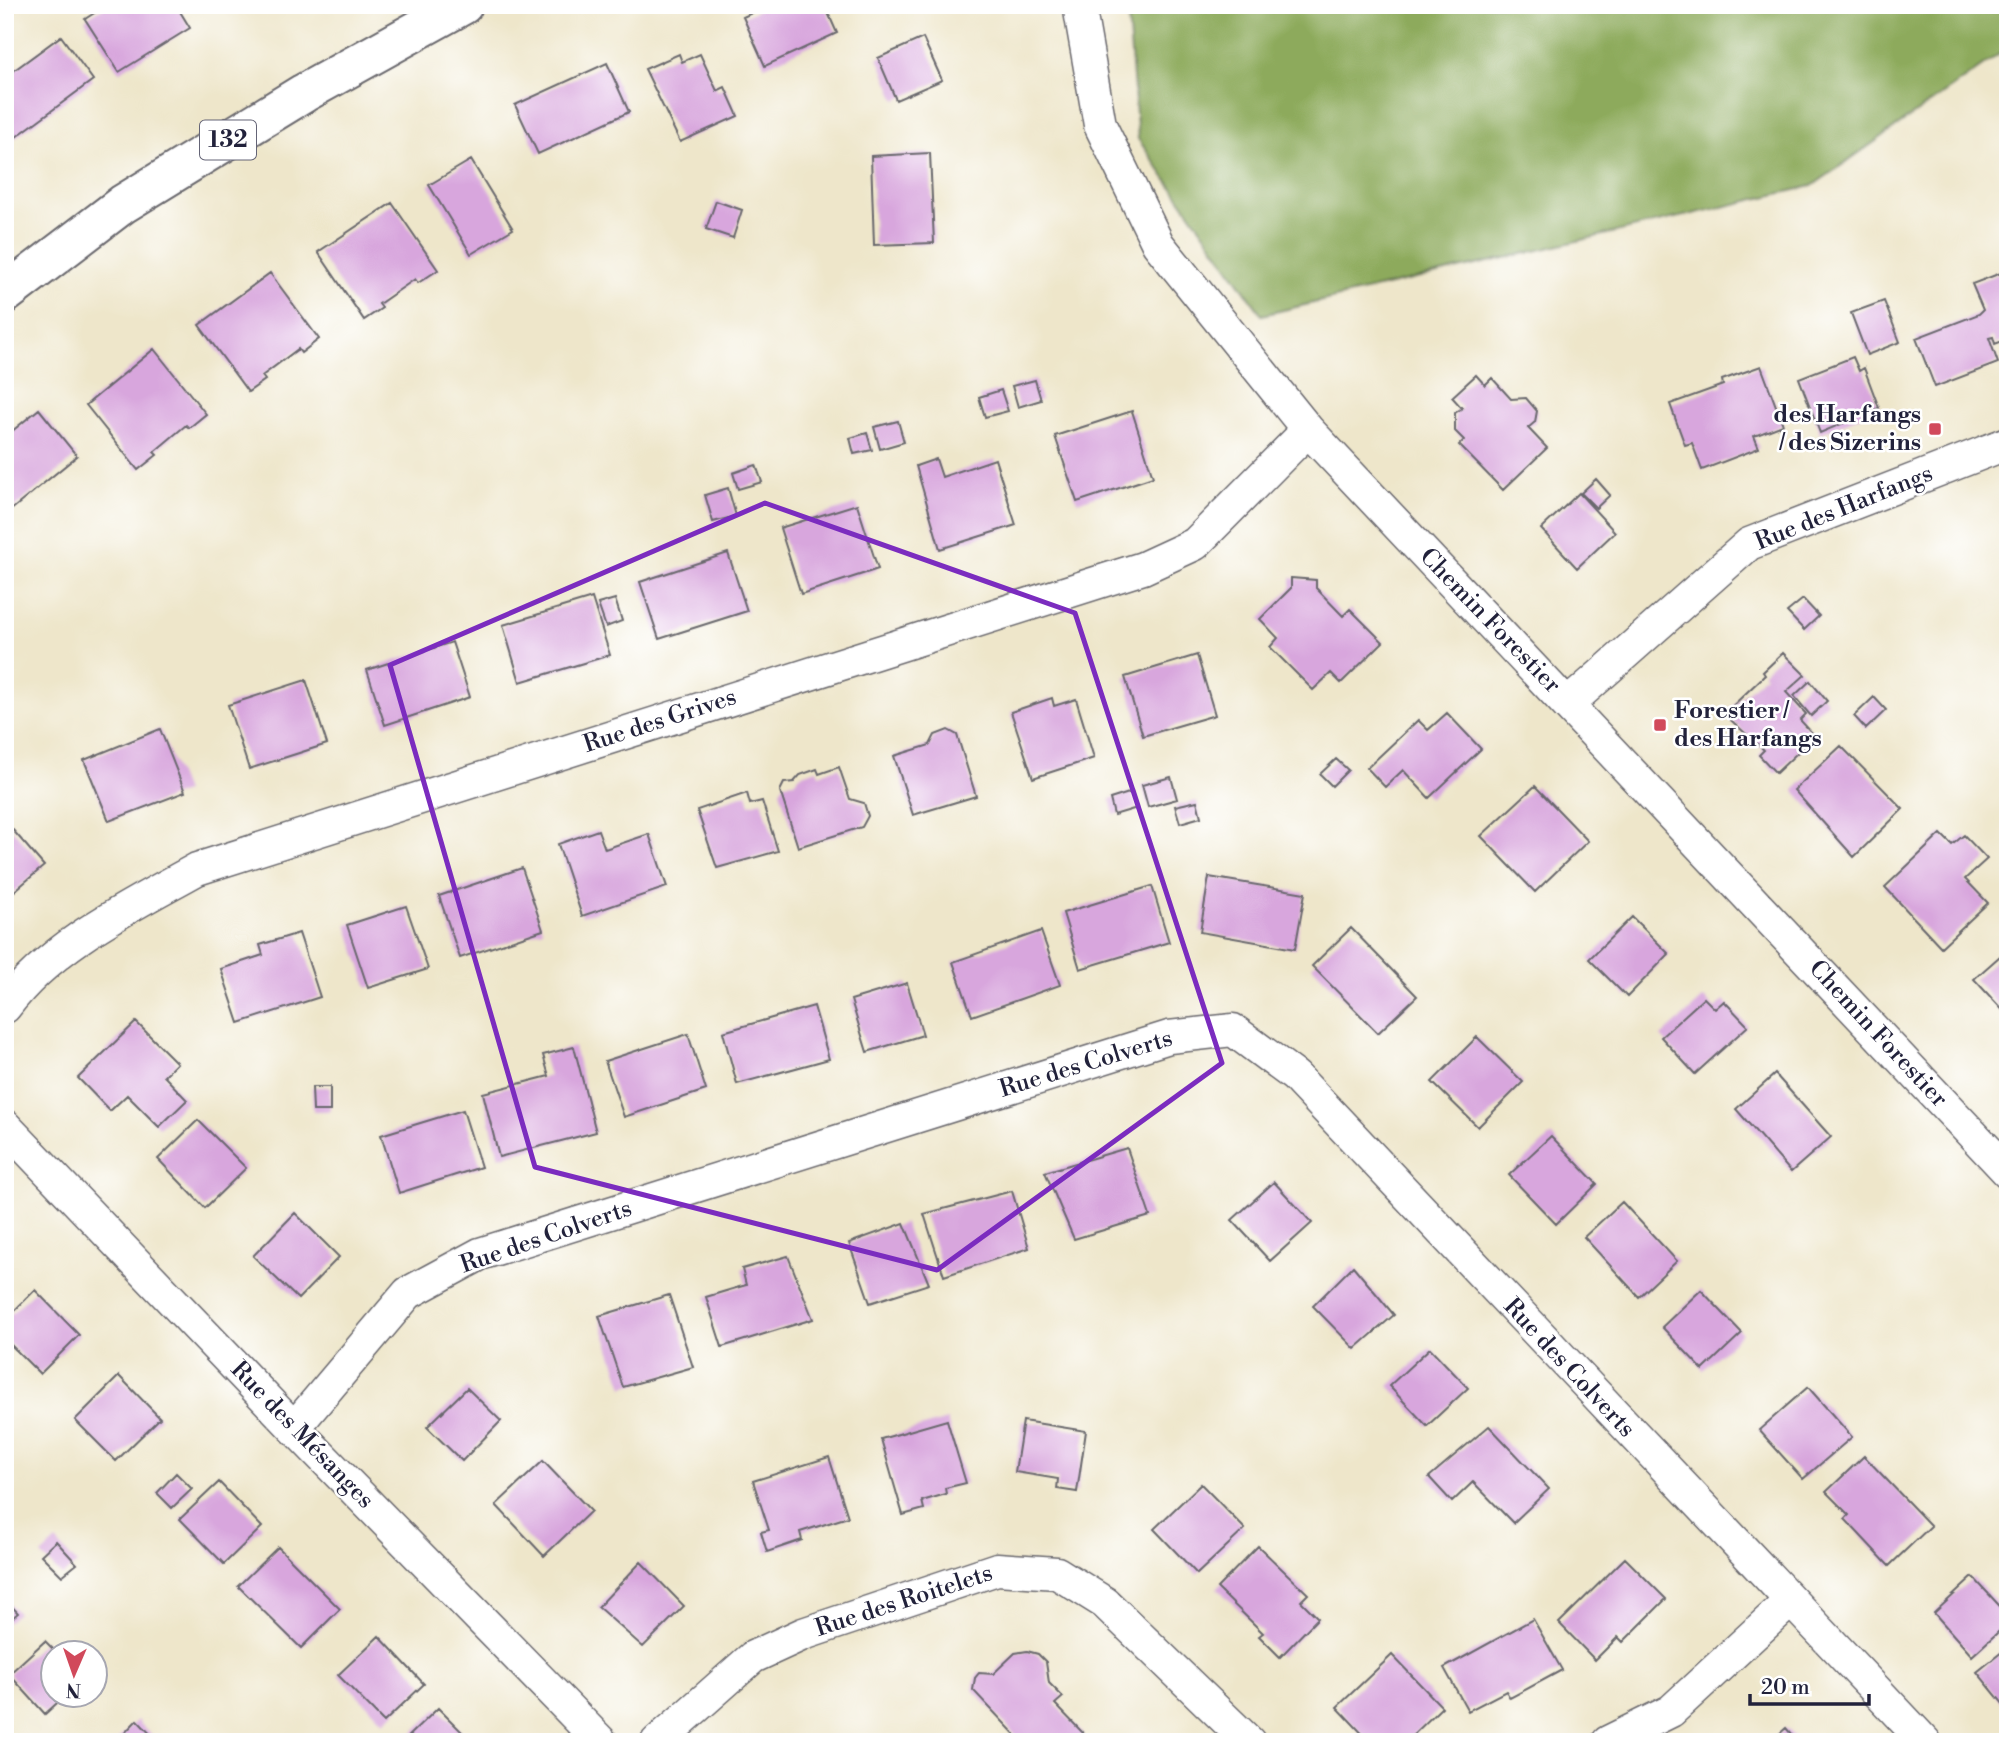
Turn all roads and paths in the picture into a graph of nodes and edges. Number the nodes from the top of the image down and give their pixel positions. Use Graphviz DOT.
graph roads {
  1 [pos="1079,5"];
  2 [pos="456,7"];
  3 [pos="5,294"];
  4 [pos="1308,430"];
  5 [pos="2008,443"];
  6 [pos="1568,704"];
  7 [pos="5,1007"];
  8 [pos="5,1126"];
  9 [pos="2008,1172"];
  10 [pos="294,1428"];
  11 [pos="1789,1602"];
  12 [pos="601,1742"];
  13 [pos="657,1742"];
  14 [pos="1249,1742"];
  15 [pos="1608,1742"];
  16 [pos="1925,1742"];
  1 -- 4 [label="street, Chemin Forestier"];
  2 -- 3 [label="main road, 132"];
  4 -- 6 [label="street, Chemin Forestier"];
  4 -- 7 [label="street, Rue des Grives"];
  5 -- 6 [label="street, Rue des Harfangs"];
  6 -- 9 [label="street, Chemin Forestier"];
  8 -- 10 [label="street, Rue des Mésanges"];
  10 -- 11 [label="street, Rue des Colverts"];
  10 -- 12 [label="street, Rue des Mésanges"];
  11 -- 15 [label="street"];
  11 -- 16 [label="street, Rue des Colverts"];
  13 -- 14 [label="street, Rue des Roitelets"];
}
